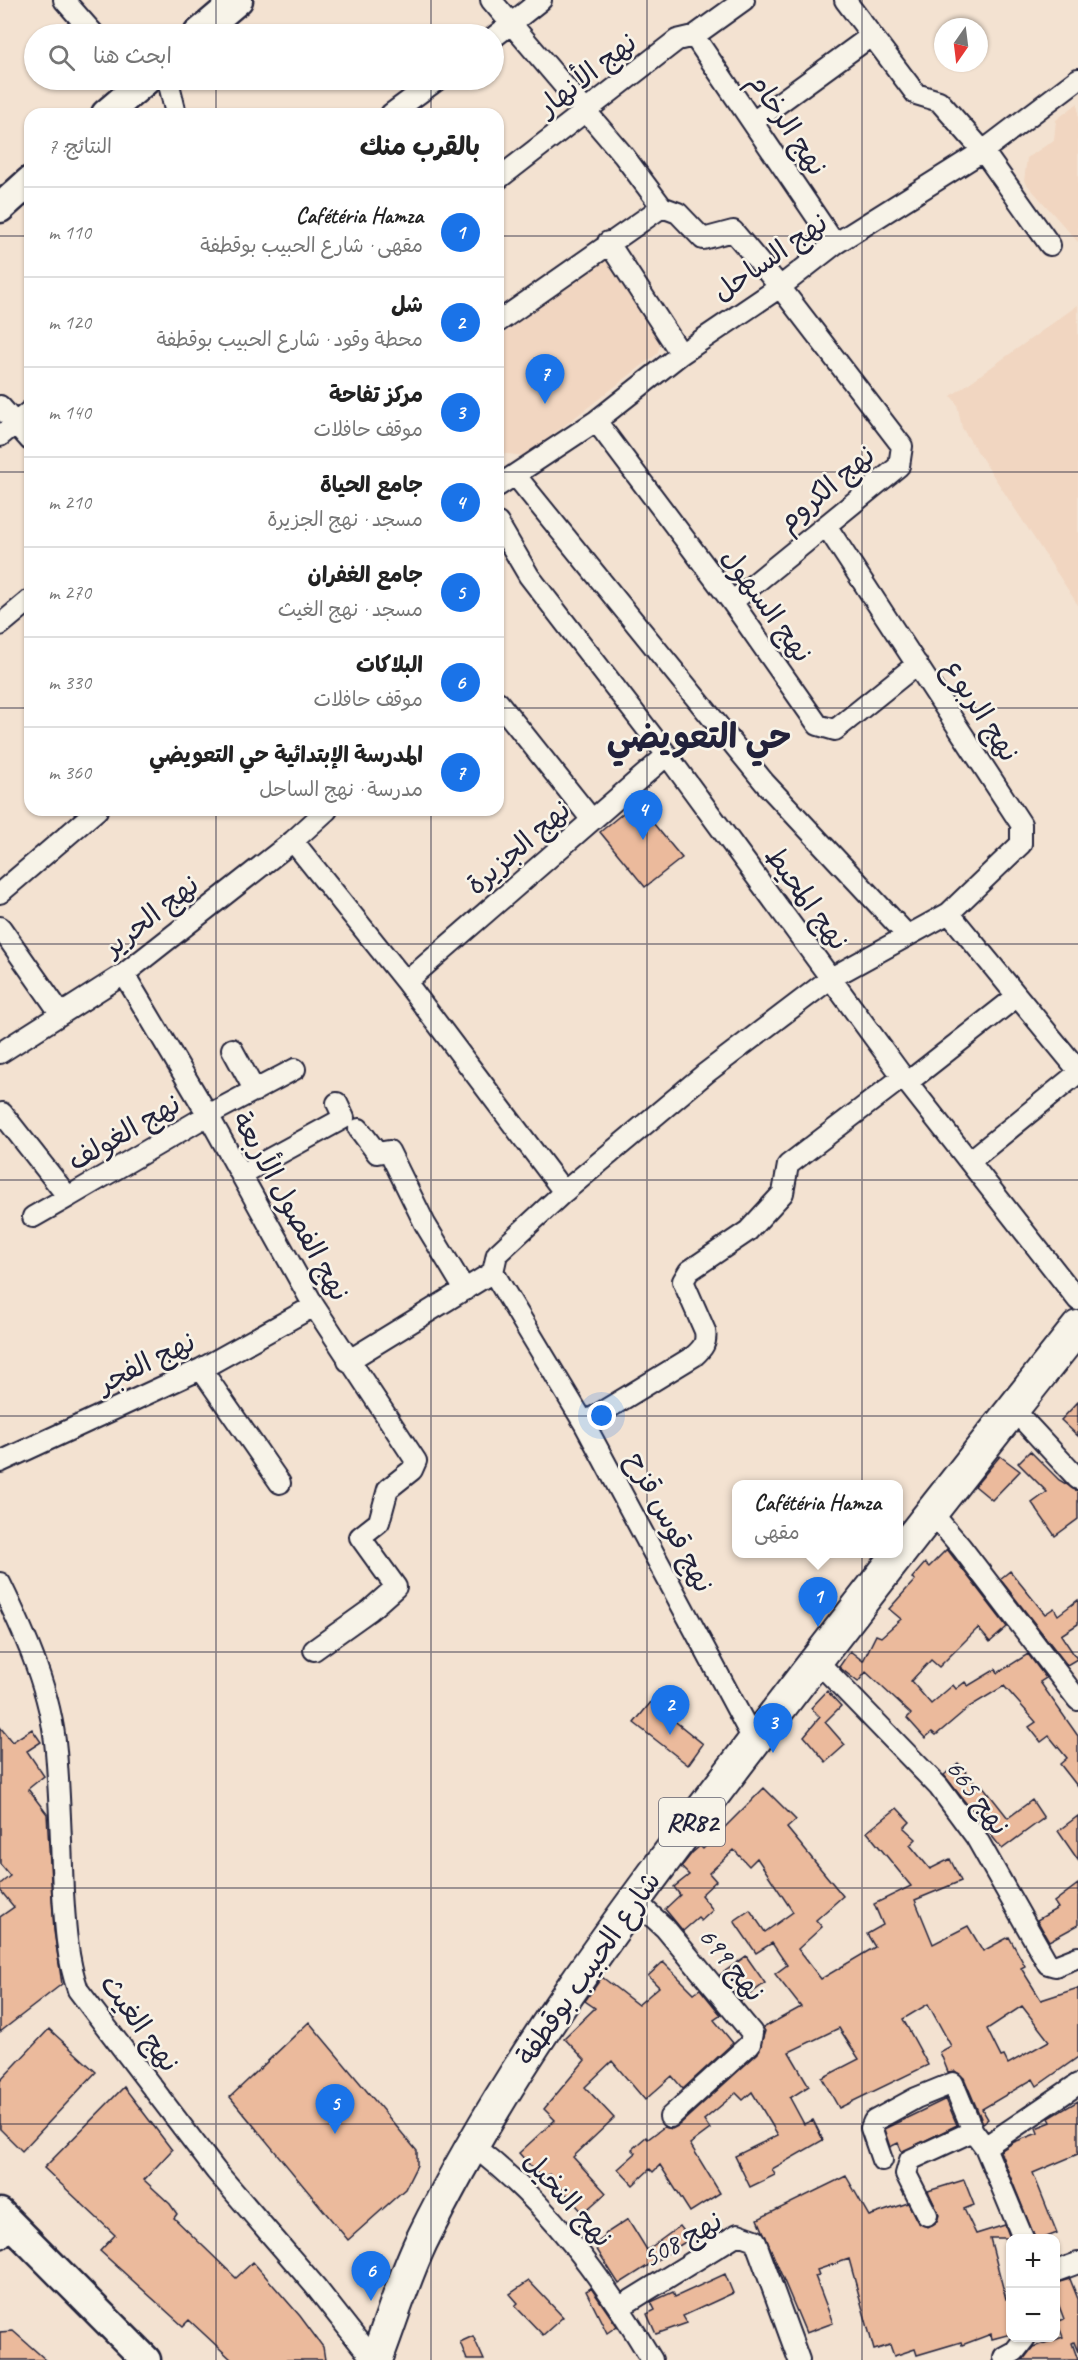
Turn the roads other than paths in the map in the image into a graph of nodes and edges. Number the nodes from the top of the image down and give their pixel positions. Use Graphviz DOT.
graph roads {
  1 [pos="64,0"];
  2 [pos="491,0"];
  3 [pos="541,0"];
  4 [pos="744,0"];
  5 [pos="845,0"];
  6 [pos="230,3"];
  7 [pos="512,23"];
  8 [pos="85,24"];
  9 [pos="208,24"];
  10 [pos="504,29"];
  11 [pos="694,36"];
  12 [pos="871,36"];
  13 [pos="1078,78"];
  14 [pos="133,90"];
  15 [pos="170,90"];
  16 [pos="423,90"];
  17 [pos="120,108"];
  18 [pos="175,108"];
  19 [pos="399,108"];
  20 [pos="585,112"];
  21 [pos="753,122"];
  22 [pos="983,152"];
  23 [pos="504,174"];
  24 [pos="24,186"];
  25 [pos="662,207"];
  26 [pos="0,208"];
  27 [pos="608,242"];
  28 [pos="836,244"];
  29 [pos="1050,245"];
  30 [pos="780,287"];
  31 [pos="504,318"];
  32 [pos="681,354"];
  33 [pos="0,406"];
  34 [pos="23,417"];
  35 [pos="596,421"];
  36 [pos="0,436"];
  37 [pos="516,476"];
  38 [pos="504,483"];
  39 [pos="827,527"];
  40 [pos="504,533"];
  41 [pos="732,602"];
  42 [pos="24,605"];
  43 [pos="0,625"];
  44 [pos="917,664"];
  45 [pos="504,709"];
  46 [pos="667,755"];
  47 [pos="90,816"];
  48 [pos="320,816"];
  49 [pos="592,819"];
  50 [pos="293,841"];
  51 [pos="0,893"];
  52 [pos="949,913"];
  53 [pos="0,927"];
  54 [pos="906,934"];
  55 [pos="124,974"];
  56 [pos="831,978"];
  57 [pos="406,982"];
  58 [pos="1016,997"];
  59 [pos="61,1014"];
  60 [pos="232,1049"];
  61 [pos="0,1053"];
  62 [pos="295,1069"];
  63 [pos="1078,1072"];
  64 [pos="905,1080"];
  65 [pos="255,1091"];
  66 [pos="337,1103"];
  67 [pos="1,1112"];
  68 [pos="208,1115"];
  69 [pos="359,1130"];
  70 [pos="970,1161"];
  71 [pos="242,1174"];
  72 [pos="564,1192"];
  73 [pos="68,1197"];
  74 [pos="33,1217"];
  75 [pos="493,1272"];
  76 [pos="465,1290"];
  77 [pos="1078,1300"];
  78 [pos="314,1306"];
  79 [pos="1078,1327"];
  80 [pos="348,1361"];
  81 [pos="201,1370"];
  82 [pos="1013,1409"];
  83 [pos="584,1423"];
  84 [pos="0,1462"];
  85 [pos="1078,1479"];
  86 [pos="280,1483"];
  87 [pos="932,1513"];
  88 [pos="903,1550"];
  89 [pos="896,1558"];
  90 [pos="0,1584"];
  91 [pos="314,1650"];
  92 [pos="816,1659"];
  93 [pos="1078,1700"];
  94 [pos="754,1741"];
  95 [pos="633,1899"];
  96 [pos="1078,1957"];
  97 [pos="1078,2084"];
  98 [pos="670,2117"];
  99 [pos="979,2139"];
  100 [pos="472,2145"];
  101 [pos="882,2160"];
  102 [pos="927,2215"];
  103 [pos="4,2225"];
  104 [pos="1021,2234"];
  105 [pos="1078,2263"];
  106 [pos="1060,2270"];
  107 [pos="620,2307"];
  108 [pos="1021,2342"];
  109 [pos="1002,2359"];
  110 [pos="146,2360"];
  111 [pos="374,2360"];
  112 [pos="652,2360"];
  113 [pos="799,2360"];
  1 -- 8 [label="street"];
  2 -- 7 [label="street"];
  3 -- 7 [label="street"];
  4 -- 11 [label="street, نهج الأنهار"];
  5 -- 12 [label="street"];
  6 -- 9 [label="street"];
  7 -- 10 [label="street"];
  7 -- 20 [label="street"];
  11 -- 20 [label="street, نهج الأنهار"];
  11 -- 21 [label="street, نهج الرخام"];
  12 -- 21 [label="street"];
  12 -- 22 [label="street"];
  13 -- 22 [label="street, نهج الساحل"];
  14 -- 17 [label="street"];
  15 -- 18 [label="street"];
  16 -- 19 [label="street"];
  20 -- 23 [label="street, نهج الأنهار"];
  20 -- 25 [label="street"];
  21 -- 28 [label="street, نهج الرخام"];
  22 -- 28 [label="street, نهج الساحل"];
  22 -- 29 [label="street"];
  24 -- 26 [label="street"];
  25 -- 27 [label="street"];
  25 -- 30 [label="street, نهج الكروم"];
  27 -- 31 [label="street"];
  27 -- 32 [label="street"];
  28 -- 30 [label="street, نهج الساحل"];
  30 -- 32 [label="street, نهج الساحل"];
  30 -- 39 [label="street, نهج الكروم"];
  32 -- 35 [label="street, نهج الساحل"];
  33 -- 34 [label="street"];
  34 -- 36 [label="street"];
  35 -- 37 [label="street, نهج الساحل"];
  35 -- 41 [label="street, نهج السهول"];
  37 -- 38 [label="street, نهج الساحل"];
  37 -- 54 [label="street"];
  39 -- 41 [label="street, نهج الكروم"];
  39 -- 44 [label="street, نهج الربوع"];
  40 -- 46 [label="street, نهج المحيط"];
  41 -- 44 [label="street, نهج السهول"];
  42 -- 43 [label="street"];
  44 -- 52 [label="street, نهج الربوع"];
  45 -- 49 [label="street"];
  46 -- 49 [label="street, نهج الجزيرة"];
  46 -- 56 [label="street, نهج المحيط"];
  47 -- 51 [label="street"];
  48 -- 50 [label="street, نهج الحرير"];
  49 -- 57 [label="street, نهج الجزيرة"];
  50 -- 55 [label="street, نهج الحرير"];
  50 -- 57 [label="street"];
  52 -- 54 [label="street, نهج الربوع"];
  52 -- 58 [label="street"];
  53 -- 59 [label="street"];
  54 -- 56 [label="street, نهج الربوع"];
  55 -- 59 [label="street, نهج الحرير"];
  55 -- 68 [label="street, نهج الفصول الأربعة"];
  56 -- 64 [label="street, نهج المحيط"];
  56 -- 72 [label="street, نهج الربوع"];
  57 -- 72 [label="street"];
  58 -- 63 [label="street"];
  58 -- 64 [label="street"];
  59 -- 61 [label="street, نهج الحرير"];
  60 -- 65 [label="street"];
  62 -- 65 [label="street, نهج الغولف"];
  63 -- 70 [label="street"];
  64 -- 70 [label="street, نهج المحيط"];
  64 -- 83 [label="street"];
  65 -- 68 [label="street, نهج الغولف"];
  66 -- 71 [label="street"];
  67 -- 73 [label="street, نهج الغولف"];
  68 -- 71 [label="street, نهج الفصول الأربعة"];
  68 -- 73 [label="street, نهج الغولف"];
  69 -- 76 [label="street"];
  70 -- 77 [label="street, نهج المحيط"];
  71 -- 78 [label="street, نهج الفصول الأربعة"];
  72 -- 75 [label="street, نهج الربوع"];
  73 -- 74 [label="street"];
  75 -- 76 [label="street"];
  75 -- 83 [label="street, نهج قوس قزح"];
  76 -- 80 [label="street"];
  78 -- 80 [label="street, نهج الفصول الأربعة"];
  78 -- 81 [label="street, نهج الفجر"];
  79 -- 82 [label="main road, شارع الحبيب بوقطفة / RR82"];
  80 -- 91 [label="street, نهج الفصول الأربعة"];
  81 -- 84 [label="street, نهج الفجر"];
  81 -- 86 [label="street"];
  82 -- 85 [label="street"];
  82 -- 87 [label="main road, شارع الحبيب بوقطفة / RR82"];
  83 -- 94 [label="street, نهج قوس قزح"];
  87 -- 88 [label="main road, شارع الحبيب بوقطفة / RR82"];
  87 -- 93 [label="street"];
  89 -- 92 [label="main road, شارع الحبيب بوقطفة / RR82"];
  90 -- 111 [label="street, نهج الغيث"];
  92 -- 94 [label="main road, شارع الحبيب بوقطفة / RR82"];
  92 -- 96 [label="street, نهج 665"];
  94 -- 95 [label="main road, شارع الحبيب بوقطفة / RR82"];
  95 -- 98 [label="street, نهج 699"];
  95 -- 100 [label="main road, شارع الحبيب بوقطفة / RR82"];
  97 -- 99 [label="street"];
  99 -- 101 [label="street"];
  99 -- 102 [label="street"];
  99 -- 104 [label="street"];
  100 -- 107 [label="street, نهج النخيل"];
  100 -- 111 [label="main road, شارع الحبيب بوقطفة / RR82"];
  103 -- 110 [label="street"];
  105 -- 106 [label="street"];
  107 -- 112 [label="street, نهج النخيل"];
  107 -- 113 [label="street, نهج 508"];
  108 -- 109 [label="street"];
}
